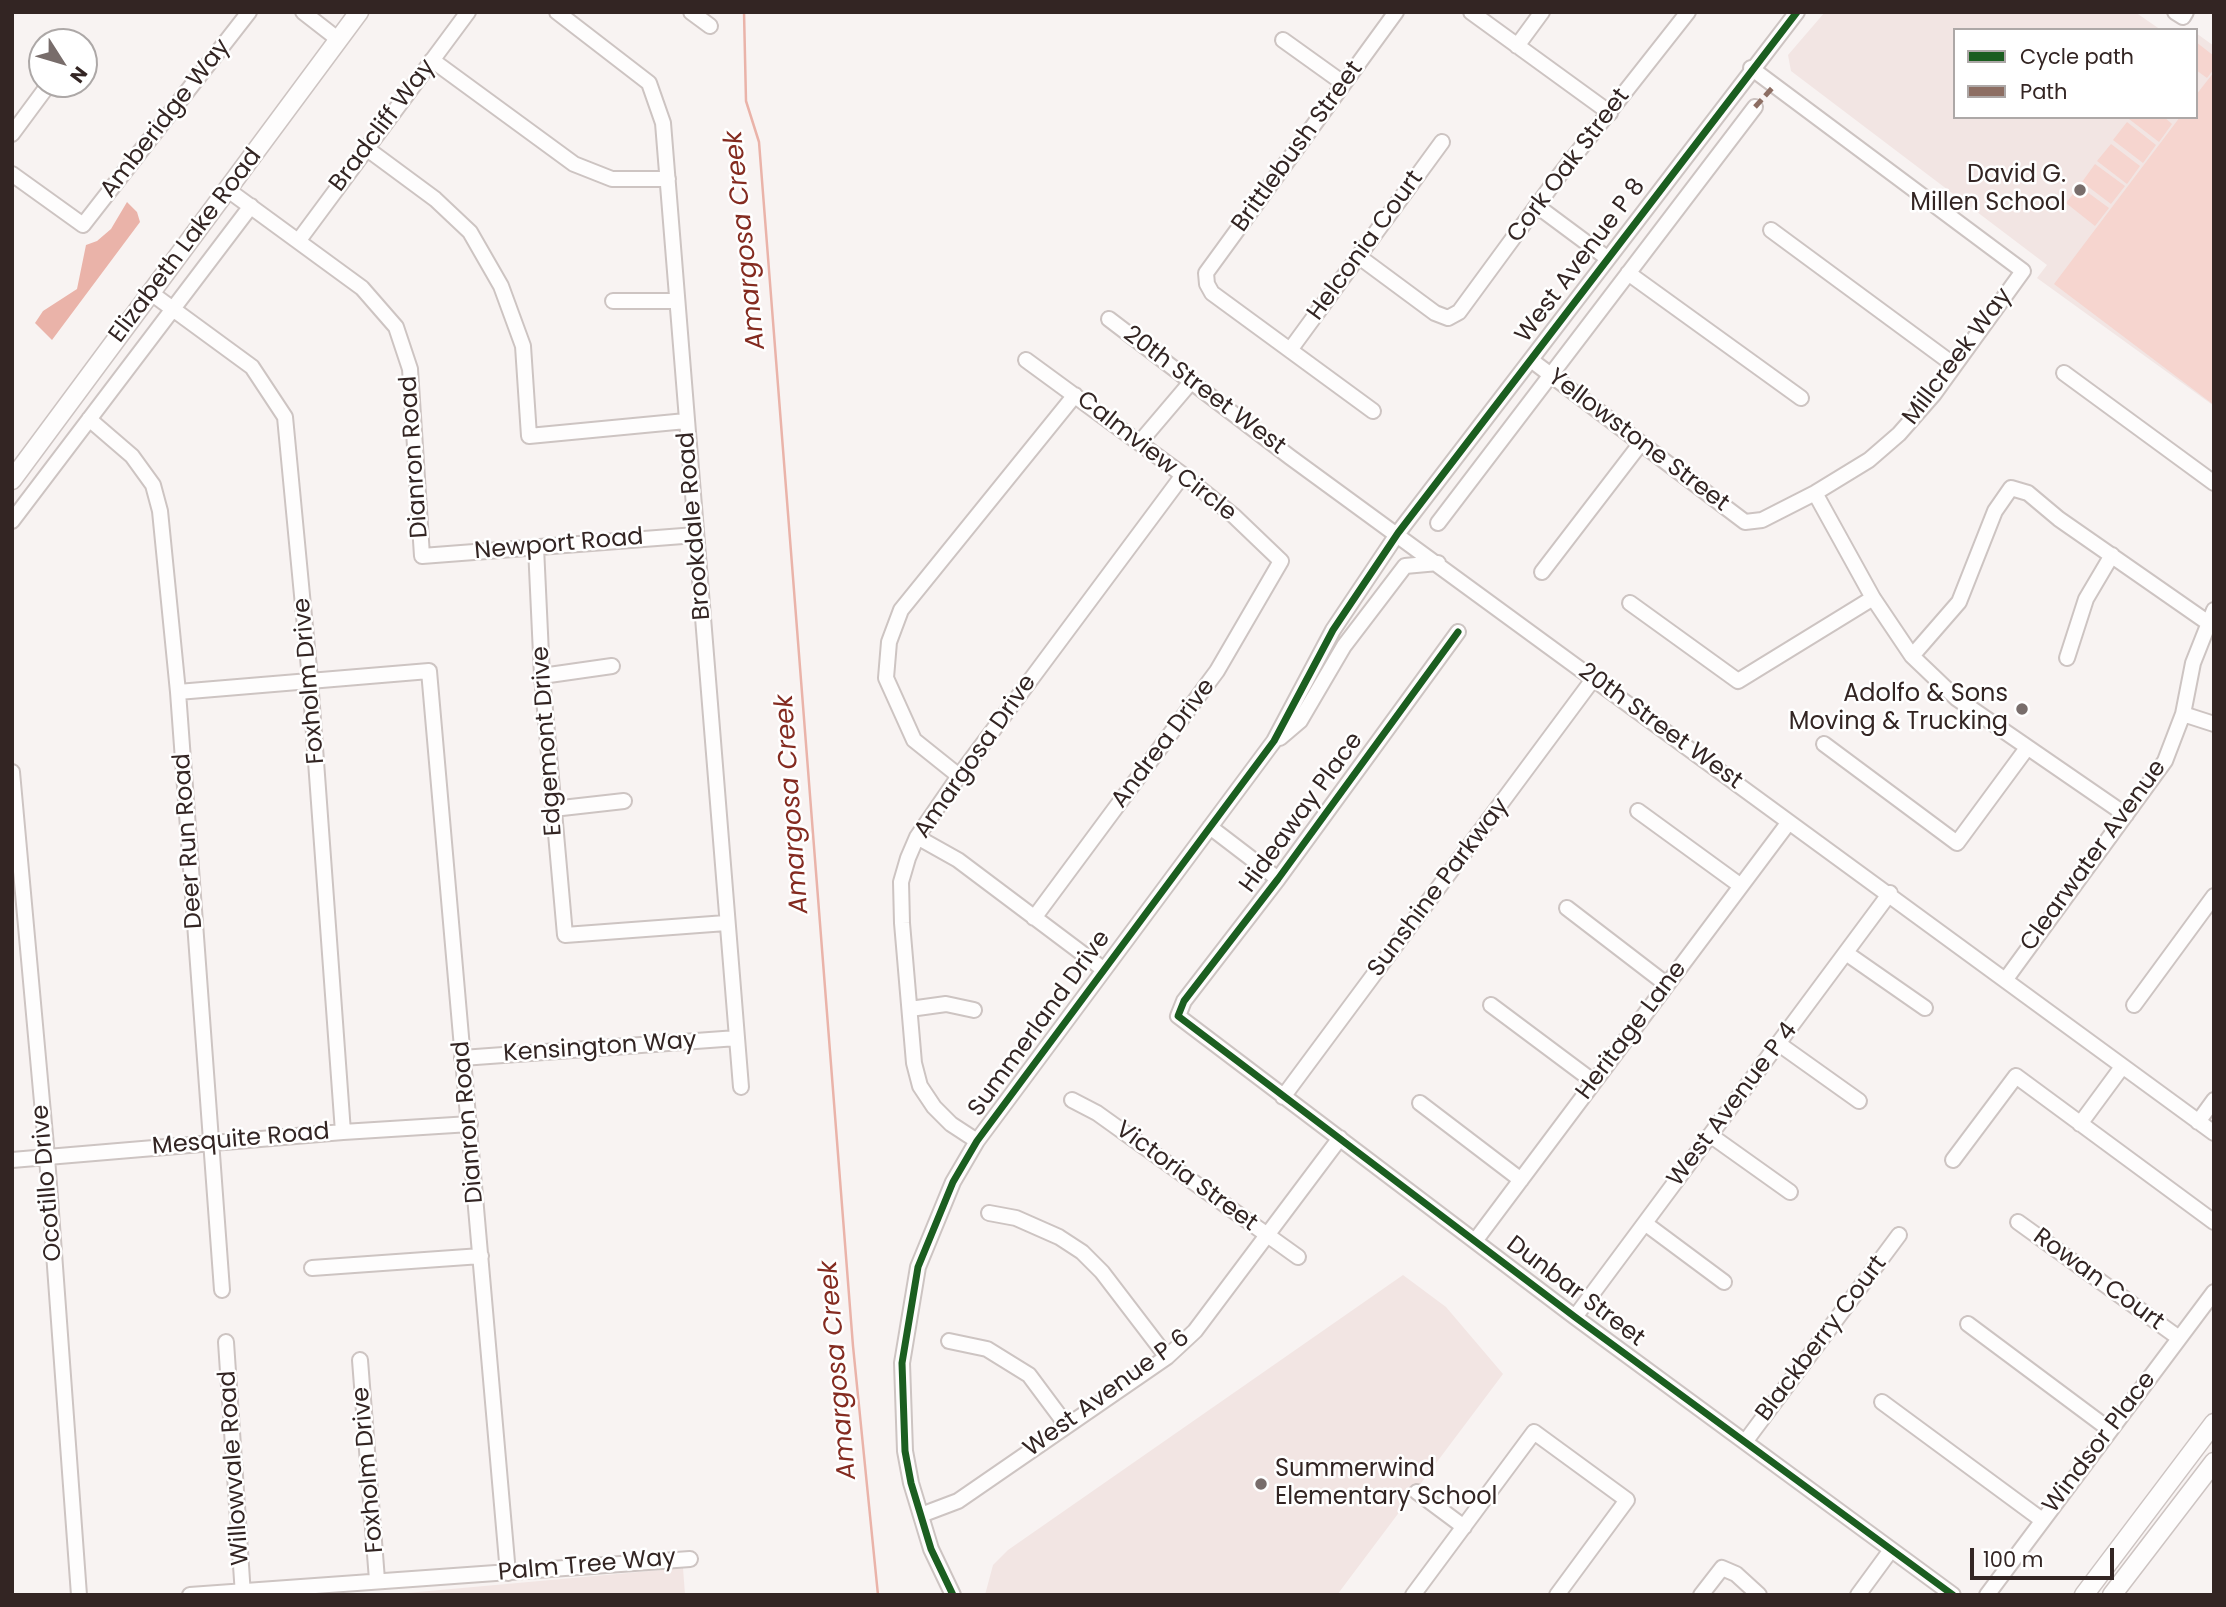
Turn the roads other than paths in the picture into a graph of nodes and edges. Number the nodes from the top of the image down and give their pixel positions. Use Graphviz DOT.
graph roads {
  1 [pos="249,12"];
  2 [pos="303,12"];
  3 [pos="359,12"];
  4 [pos="468,12"];
  5 [pos="557,12"];
  6 [pos="691,12"];
  7 [pos="1396,12"];
  8 [pos="1471,12"];
  9 [pos="1542,12"];
  10 [pos="1688,12"];
  11 [pos="1797,12"];
  12 [pos="710,26"];
  13 [pos="339,40"];
  14 [pos="1283,40"];
  15 [pos="1517,46"];
  16 [pos="432,60"];
  17 [pos="1751,68"];
  18 [pos="1343,83"];
  19 [pos="39,98"];
  20 [pos="1755,107"];
  21 [pos="1610,113"];
  22 [pos="12,134"];
  23 [pos="1441,142"];
  24 [pos="366,148"];
  25 [pos="12,174"];
  26 [pos="668,179"];
  27 [pos="228,190"];
  28 [pos="251,206"];
  29 [pos="1537,206"];
  30 [pos="1771,230"];
  31 [pos="299,240"];
  32 [pos="1358,257"];
  33 [pos="1608,258"];
  34 [pos="1628,273"];
  35 [pos="151,293"];
  36 [pos="613,301"];
  37 [pos="677,301"];
  38 [pos="173,309"];
  39 [pos="1109,319"];
  40 [pos="1290,350"];
  41 [pos="1026,360"];
  42 [pos="1531,360"];
  43 [pos="1954,365"];
  44 [pos="2064,373"];
  45 [pos="1550,374"];
  46 [pos="1191,382"];
  47 [pos="1075,395"];
  48 [pos="1801,398"];
  49 [pos="1373,411"];
  50 [pos="89,419"];
  51 [pos="687,421"];
  52 [pos="1140,442"];
  53 [pos="1641,443"];
  54 [pos="1183,475"];
  55 [pos="12,480"];
  56 [pos="2214,483"];
  57 [pos="1815,493"];
  58 [pos="12,521"];
  59 [pos="1745,522"];
  60 [pos="1438,523"];
  61 [pos="1398,533"];
  62 [pos="696,534"];
  63 [pos="536,547"];
  64 [pos="2112,555"];
  65 [pos="422,556"];
  66 [pos="1280,561"];
  67 [pos="1438,564"];
  68 [pos="1542,572"];
  69 [pos="1872,598"];
  70 [pos="1630,603"];
  71 [pos="2210,616"];
  72 [pos="1458,632"];
  73 [pos="1912,656"];
  74 [pos="2067,658"];
  75 [pos="612,666"];
  76 [pos="542,676"];
  77 [pos="1594,678"];
  78 [pos="310,679"];
  79 [pos="178,692"];
  80 [pos="2183,714"];
  81 [pos="2214,724"];
  82 [pos="1824,744"];
  83 [pos="2028,748"];
  84 [pos="1266,751"];
  85 [pos="12,772"];
  86 [pos="958,776"];
  87 [pos="624,802"];
  88 [pos="553,809"];
  89 [pos="1638,811"];
  90 [pos="2126,815"];
  91 [pos="1789,822"];
  92 [pos="1210,827"];
  93 [pos="917,837"];
  94 [pos="16,870"];
  95 [pos="1278,879"];
  96 [pos="1741,886"];
  97 [pos="1890,894"];
  98 [pos="2214,896"];
  99 [pos="1567,908"];
  100 [pos="1034,918"];
  101 [pos="726,923"];
  102 [pos="1846,953"];
  103 [pos="1103,969"];
  104 [pos="2006,979"];
  105 [pos="1666,984"];
  106 [pos="1491,1005"];
  107 [pos="2134,1005"];
  108 [pos="1925,1008"];
  109 [pos="910,1009"];
  110 [pos="974,1010"];
  111 [pos="1178,1016"];
  112 [pos="737,1038"];
  113 [pos="1779,1044"];
  114 [pos="462,1058"];
  115 [pos="2122,1067"];
  116 [pos="1594,1082"];
  117 [pos="741,1087"];
  118 [pos="1283,1097"];
  119 [pos="1072,1100"];
  120 [pos="1859,1101"];
  121 [pos="2214,1101"];
  122 [pos="1420,1103"];
  123 [pos="2198,1122"];
  124 [pos="470,1124"];
  125 [pos="2080,1124"];
  126 [pos="343,1132"];
  127 [pos="2214,1133"];
  128 [pos="1710,1135"];
  129 [pos="1340,1139"];
  130 [pos="977,1141"];
  131 [pos="211,1143"];
  132 [pos="47,1157"];
  133 [pos="12,1160"];
  134 [pos="1954,1160"];
  135 [pos="1521,1181"];
  136 [pos="1790,1192"];
  137 [pos="989,1213"];
  138 [pos="2018,1222"];
  139 [pos="2214,1222"];
  140 [pos="1646,1224"];
  141 [pos="1267,1235"];
  142 [pos="1899,1235"];
  143 [pos="1475,1241"];
  144 [pos="481,1256"];
  145 [pos="1298,1257"];
  146 [pos="312,1268"];
  147 [pos="1724,1282"];
  148 [pos="222,1290"];
  149 [pos="2214,1292"];
  150 [pos="1576,1317"];
  151 [pos="1968,1324"];
  152 [pos="2179,1338"];
  153 [pos="949,1341"];
  154 [pos="226,1342"];
  155 [pos="1167,1357"];
  156 [pos="360,1360"];
  157 [pos="1882,1402"];
  158 [pos="2214,1423"];
  159 [pos="1067,1426"];
  160 [pos="2110,1430"];
  161 [pos="1745,1442"];
  162 [pos="2214,1462"];
  163 [pos="1417,1492"];
  164 [pos="921,1515"];
  165 [pos="2042,1520"];
  166 [pos="1464,1527"];
  167 [pos="1891,1550"];
  168 [pos="690,1559"];
  169 [pos="508,1573"];
  170 [pos="377,1580"];
  171 [pos="243,1592"];
  172 [pos="79,1595"];
  173 [pos="190,1595"];
  174 [pos="953,1595"];
  175 [pos="1413,1595"];
  176 [pos="1557,1595"];
  177 [pos="1701,1595"];
  178 [pos="1759,1595"];
  179 [pos="1858,1595"];
  180 [pos="1953,1595"];
  181 [pos="1987,1595"];
  182 [pos="2084,1595"];
  183 [pos="2112,1595"];
  1 -- 25 [label="street, Amberidge Way"];
  2 -- 13 [label="street"];
  3 -- 13 [label="main road, Elizabeth Lake Road"];
  4 -- 16 [label="street, Bradcliff Way"];
  5 -- 26 [label="street, Brookdale Road"];
  6 -- 12 [label="street"];
  7 -- 18 [label="street, Brittlebush Street"];
  8 -- 15 [label="street"];
  9 -- 15 [label="street"];
  10 -- 21 [label="street, Cork Oak Street"];
  11 -- 17 [label="street, West Avenue P 8"];
  13 -- 27 [label="main road, Elizabeth Lake Road"];
  14 -- 18 [label="street"];
  15 -- 21 [label="street"];
  16 -- 24 [label="street, Bradcliff Way"];
  16 -- 26 [label="street"];
  17 -- 33 [label="street, West Avenue P 8"];
  17 -- 43 [label="street, Millcreek Way"];
  18 -- 40 [label="street, Brittlebush Street"];
  19 -- 22 [label="street"];
  20 -- 34 [label="street, West Avenue P 8"];
  21 -- 29 [label="street, Cork Oak Street"];
  23 -- 32 [label="street, Helconia Court"];
  24 -- 31 [label="street, Bradcliff Way"];
  24 -- 51 [label="street"];
  26 -- 37 [label="street, Brookdale Road"];
  27 -- 28 [label="street, Dianron Road"];
  27 -- 35 [label="main road, Elizabeth Lake Road"];
  28 -- 31 [label="street, Dianron Road"];
  28 -- 38 [label="street"];
  29 -- 32 [label="street, Cork Oak Street"];
  29 -- 33 [label="street"];
  30 -- 43 [label="street"];
  31 -- 65 [label="street, Dianron Road"];
  32 -- 40 [label="street, Helconia Court"];
  33 -- 42 [label="street, West Avenue P 8"];
  34 -- 45 [label="street, West Avenue P 8"];
  34 -- 48 [label="street"];
  35 -- 38 [label="street, Foxholm Drive"];
  35 -- 55 [label="main road, Elizabeth Lake Road"];
  36 -- 37 [label="street"];
  37 -- 51 [label="street, Brookdale Road"];
  38 -- 50 [label="street"];
  38 -- 78 [label="street, Foxholm Drive"];
  39 -- 46 [label="street, 20th Street West"];
  40 -- 49 [label="street"];
  41 -- 47 [label="street, Calmview Circle"];
  42 -- 45 [label="street, Yellowstone Street"];
  42 -- 61 [label="street, West Avenue P 8"];
  43 -- 57 [label="street, Millcreek Way"];
  44 -- 56 [label="street"];
  45 -- 53 [label="street, Yellowstone Street"];
  45 -- 60 [label="street, West Avenue P 8"];
  46 -- 52 [label="street"];
  46 -- 61 [label="street, 20th Street West"];
  47 -- 52 [label="street, Calmview Circle"];
  47 -- 86 [label="street"];
  50 -- 58 [label="street"];
  50 -- 79 [label="street, Deer Run Road"];
  51 -- 62 [label="street, Brookdale Road"];
  52 -- 54 [label="street, Calmview Circle"];
  53 -- 59 [label="street, Yellowstone Street"];
  53 -- 68 [label="street"];
  54 -- 66 [label="street, Calmview Circle"];
  54 -- 86 [label="street, Amargosa Drive"];
  57 -- 59 [label="street, Millcreek Way"];
  57 -- 69 [label="street"];
  61 -- 67 [label="street, 20th Street West"];
  61 -- 84 [label="street, Summerland Drive"];
  62 -- 63 [label="street, Newport Road"];
  62 -- 101 [label="street, Brookdale Road"];
  63 -- 65 [label="street, Newport Road"];
  63 -- 76 [label="street, Edgemont Drive"];
  64 -- 71 [label="street"];
  64 -- 73 [label="street"];
  64 -- 74 [label="street"];
  66 -- 100 [label="street, Andrea Drive"];
  67 -- 77 [label="street, 20th Street West"];
  67 -- 84 [label="street"];
  69 -- 70 [label="street"];
  69 -- 73 [label="street"];
  71 -- 80 [label="street, Clearwater Avenue"];
  72 -- 95 [label="street, Hideaway Place"];
  73 -- 83 [label="street"];
  75 -- 76 [label="street"];
  76 -- 88 [label="street, Edgemont Drive"];
  77 -- 91 [label="street, 20th Street West"];
  77 -- 118 [label="street, Sunshine Parkway"];
  78 -- 79 [label="street"];
  78 -- 114 [label="street, Dianron Road"];
  78 -- 126 [label="street, Foxholm Drive"];
  79 -- 131 [label="street, Deer Run Road"];
  80 -- 81 [label="street"];
  80 -- 90 [label="street, Clearwater Avenue"];
  82 -- 83 [label="street"];
  83 -- 90 [label="street"];
  84 -- 92 [label="street, Summerland Drive"];
  85 -- 94 [label="street, Ocotillo Drive"];
  86 -- 93 [label="street, Amargosa Drive"];
  87 -- 88 [label="street"];
  88 -- 101 [label="street, Edgemont Drive"];
  89 -- 96 [label="street"];
  90 -- 104 [label="street, Clearwater Avenue"];
  91 -- 96 [label="street, Heritage Lane"];
  91 -- 97 [label="street, 20th Street West"];
  92 -- 95 [label="street"];
  92 -- 103 [label="street, Summerland Drive"];
  93 -- 100 [label="street"];
  93 -- 109 [label="street, Amargosa Drive"];
  94 -- 132 [label="street, Ocotillo Drive"];
  95 -- 111 [label="street, Hideaway Place"];
  96 -- 105 [label="street, Heritage Lane"];
  97 -- 102 [label="street, West Avenue P 4"];
  97 -- 104 [label="street, 20th Street West"];
  98 -- 107 [label="street"];
  99 -- 105 [label="street"];
  100 -- 103 [label="street"];
  101 -- 112 [label="street, Brookdale Road"];
  102 -- 108 [label="street"];
  102 -- 113 [label="street, West Avenue P 4"];
  103 -- 130 [label="street, Summerland Drive"];
  104 -- 115 [label="street, 20th Street West"];
  105 -- 116 [label="street, Heritage Lane"];
  106 -- 116 [label="street"];
  109 -- 110 [label="street"];
  109 -- 130 [label="street, Amargosa Drive"];
  111 -- 118 [label="street, Dunbar Street"];
  112 -- 114 [label="street, Kensington Way"];
  112 -- 117 [label="street, Brookdale Road"];
  113 -- 120 [label="street"];
  113 -- 128 [label="street, West Avenue P 4"];
  114 -- 124 [label="street, Dianron Road"];
  115 -- 123 [label="street, 20th Street West"];
  115 -- 125 [label="street"];
  116 -- 135 [label="street, Heritage Lane"];
  118 -- 129 [label="street, Dunbar Street"];
  119 -- 141 [label="street, Victoria Street"];
  121 -- 123 [label="street"];
  122 -- 135 [label="street"];
  123 -- 127 [label="street, 20th Street West"];
  124 -- 126 [label="street, Mesquite Road"];
  124 -- 144 [label="street, Dianron Road"];
  125 -- 134 [label="street"];
  125 -- 139 [label="street"];
  126 -- 131 [label="street, Mesquite Road"];
  128 -- 136 [label="street"];
  128 -- 140 [label="street, West Avenue P 4"];
  129 -- 141 [label="street, West Avenue P 6"];
  129 -- 143 [label="street, Dunbar Street"];
  130 -- 164 [label="street, Summerland Drive"];
  131 -- 132 [label="street, Mesquite Road"];
  131 -- 148 [label="street, Deer Run Road"];
  132 -- 133 [label="street, Mesquite Road"];
  132 -- 172 [label="street, Ocotillo Drive"];
  135 -- 143 [label="street, Heritage Lane"];
  137 -- 155 [label="street"];
  138 -- 152 [label="street, Rowan Court"];
  140 -- 147 [label="street"];
  140 -- 150 [label="street, West Avenue P 4"];
  141 -- 145 [label="street, Victoria Street"];
  141 -- 155 [label="street, West Avenue P 6"];
  142 -- 161 [label="street, Blackberry Court"];
  143 -- 150 [label="street, Dunbar Street"];
  144 -- 146 [label="street"];
  144 -- 169 [label="street, Dianron Road"];
  149 -- 152 [label="street, Windsor Place"];
  150 -- 161 [label="street, Dunbar Street"];
  151 -- 160 [label="street"];
  152 -- 160 [label="street, Windsor Place"];
  153 -- 159 [label="street"];
  154 -- 171 [label="street, Willowvale Road"];
  155 -- 159 [label="street, West Avenue P 6"];
  156 -- 170 [label="street, Foxholm Drive"];
  157 -- 165 [label="street"];
  158 -- 182 [label="main road"];
  159 -- 164 [label="street, West Avenue P 6"];
  160 -- 165 [label="street, Windsor Place"];
  161 -- 167 [label="street, Dunbar Street"];
  162 -- 183 [label="main road"];
  163 -- 166 [label="street"];
  164 -- 174 [label="street, Summerland Drive"];
  165 -- 181 [label="street, Windsor Place"];
  166 -- 175 [label="street"];
  166 -- 176 [label="street"];
  167 -- 179 [label="street"];
  167 -- 180 [label="street, Dunbar Street"];
  168 -- 169 [label="street, Palm Tree Way"];
  169 -- 170 [label="street, Palm Tree Way"];
  170 -- 171 [label="street, Palm Tree Way"];
  171 -- 173 [label="street, Palm Tree Way"];
  177 -- 178 [label="street"];
}
